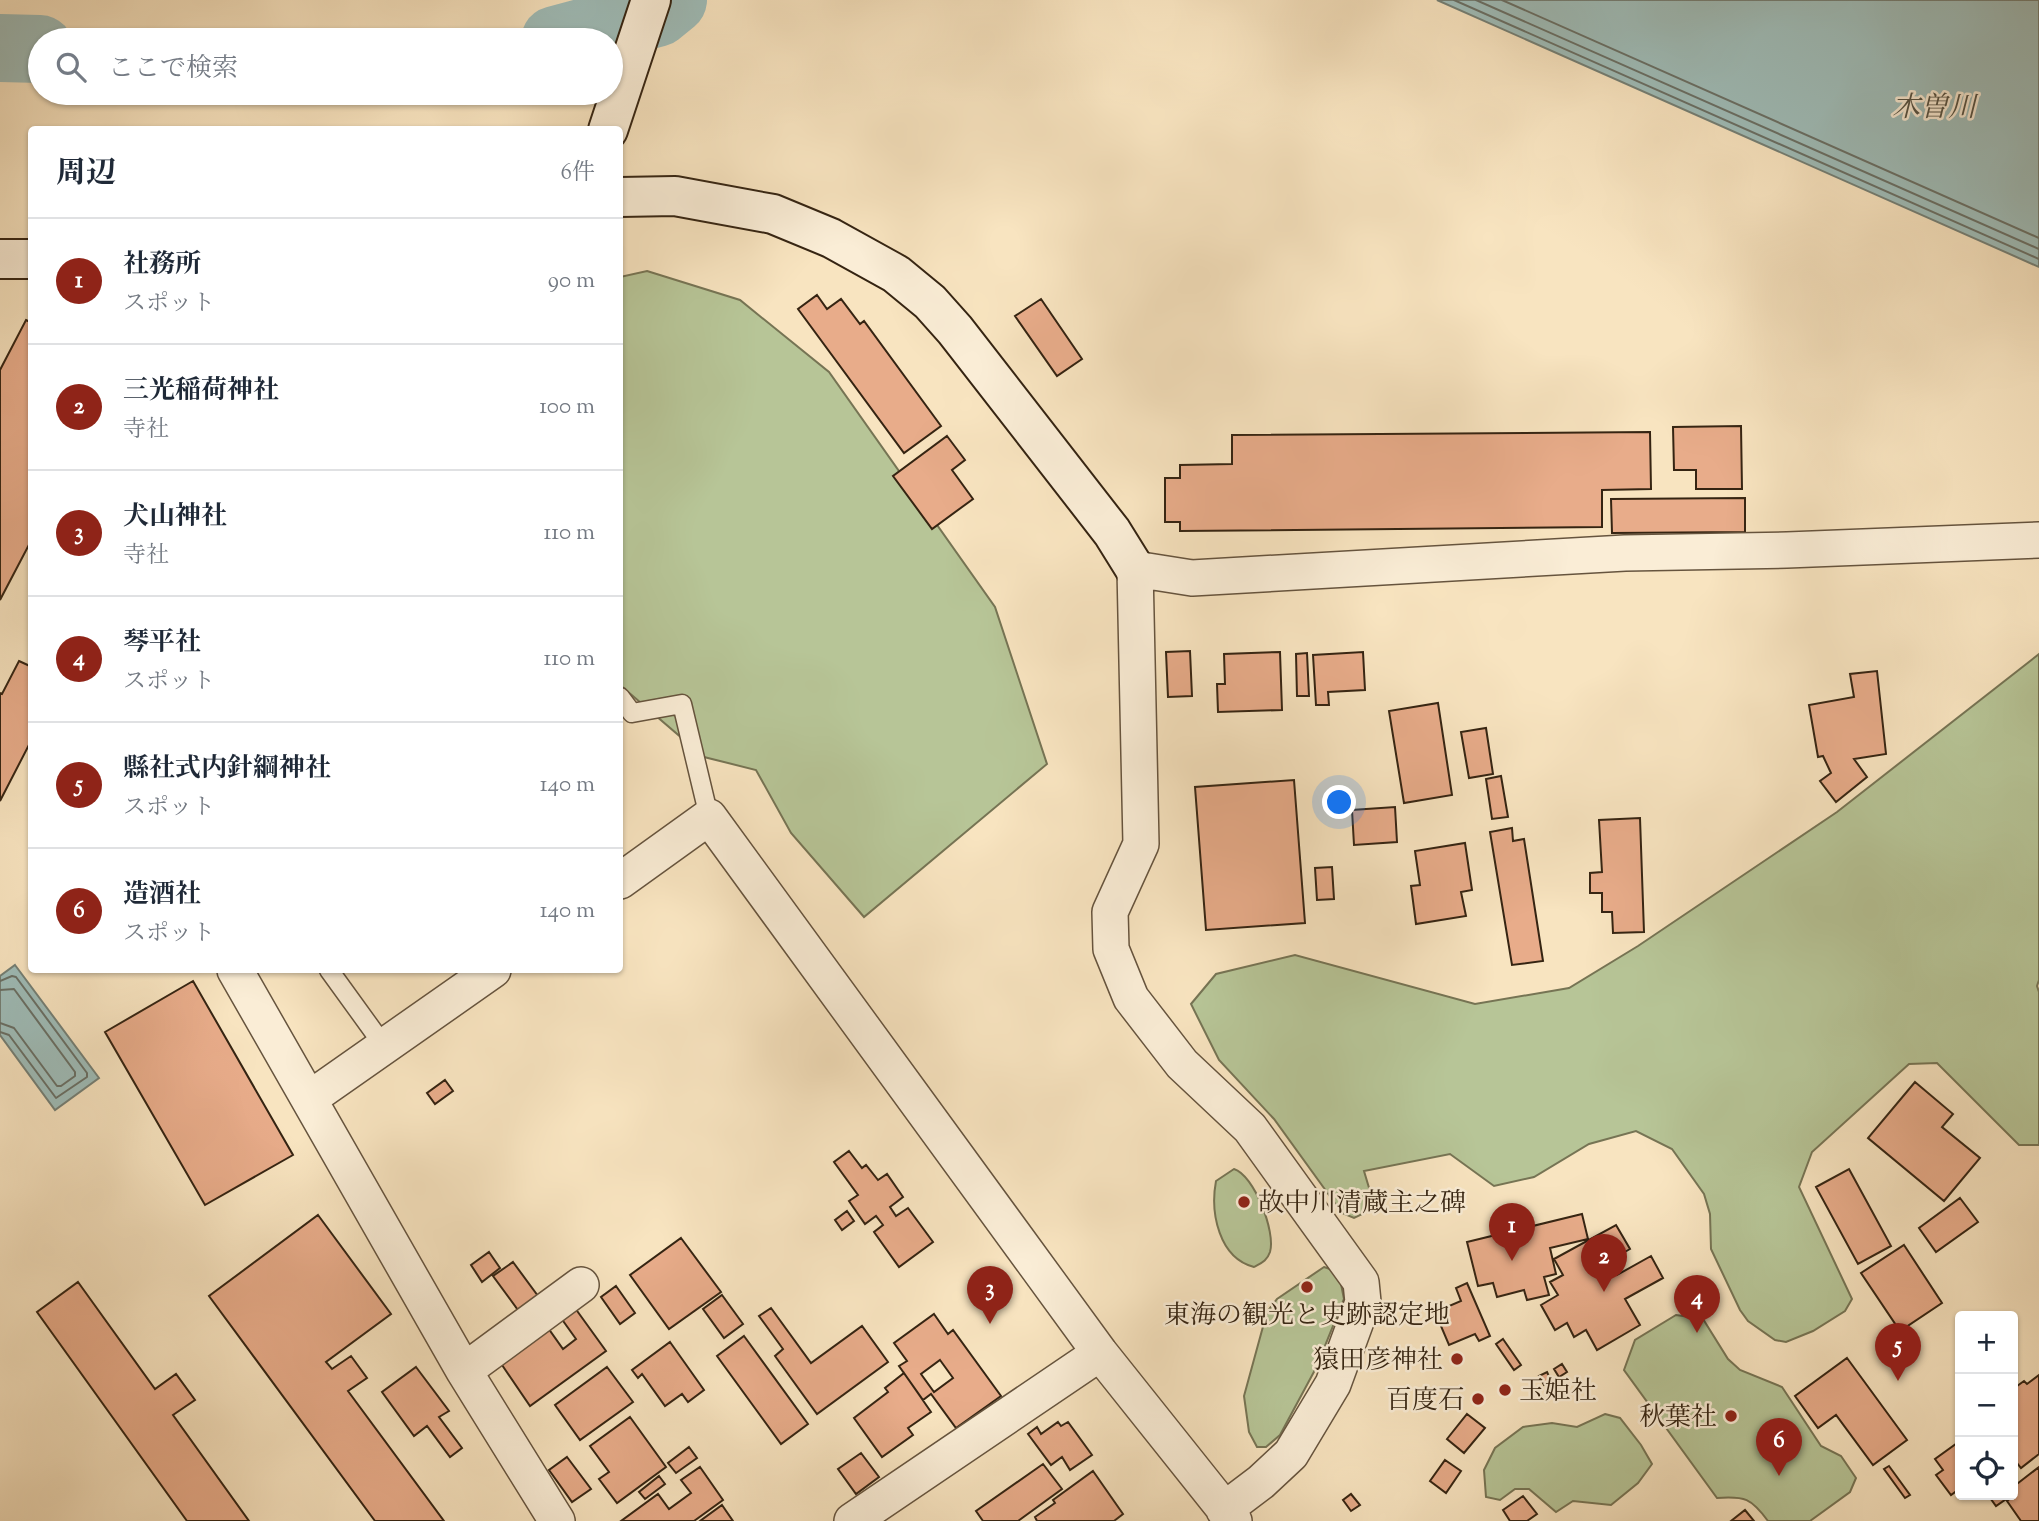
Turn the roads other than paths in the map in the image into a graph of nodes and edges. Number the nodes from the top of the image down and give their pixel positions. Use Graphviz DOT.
graph roads {
  1 [pos="651,0"];
  2 [pos="623,85"];
  3 [pos="616,105"];
  4 [pos="609,126"];
  5 [pos="623,197"];
  6 [pos="28,259"];
  7 [pos="0,260"];
  8 [pos="2039,540"];
  9 [pos="1135,569"];
  10 [pos="623,701"];
  11 [pos="709,817"];
  12 [pos="623,879"];
  13 [pos="237,973"];
  14 [pos="331,973"];
  15 [pos="490,973"];
  16 [pos="384,1046"];
  17 [pos="309,1099"];
  18 [pos="582,1285"];
  19 [pos="1100,1353"];
  20 [pos="464,1371"];
  21 [pos="1229,1515"];
  22 [pos="557,1521"];
  23 [pos="852,1521"];
  1 -- 2 [label="street"];
  3 -- 4 [label="street"];
  5 -- 9 [label="street"];
  6 -- 7 [label="street"];
  8 -- 9 [label="street"];
  9 -- 21 [label="street"];
  10 -- 11 [label="lane"];
  11 -- 12 [label="street"];
  11 -- 19 [label="street"];
  13 -- 17 [label="street"];
  14 -- 16 [label="lane"];
  15 -- 16 [label="street"];
  16 -- 17 [label="street"];
  17 -- 20 [label="street"];
  18 -- 20 [label="street"];
  19 -- 21 [label="street"];
  19 -- 23 [label="street"];
  20 -- 22 [label="street"];
}
